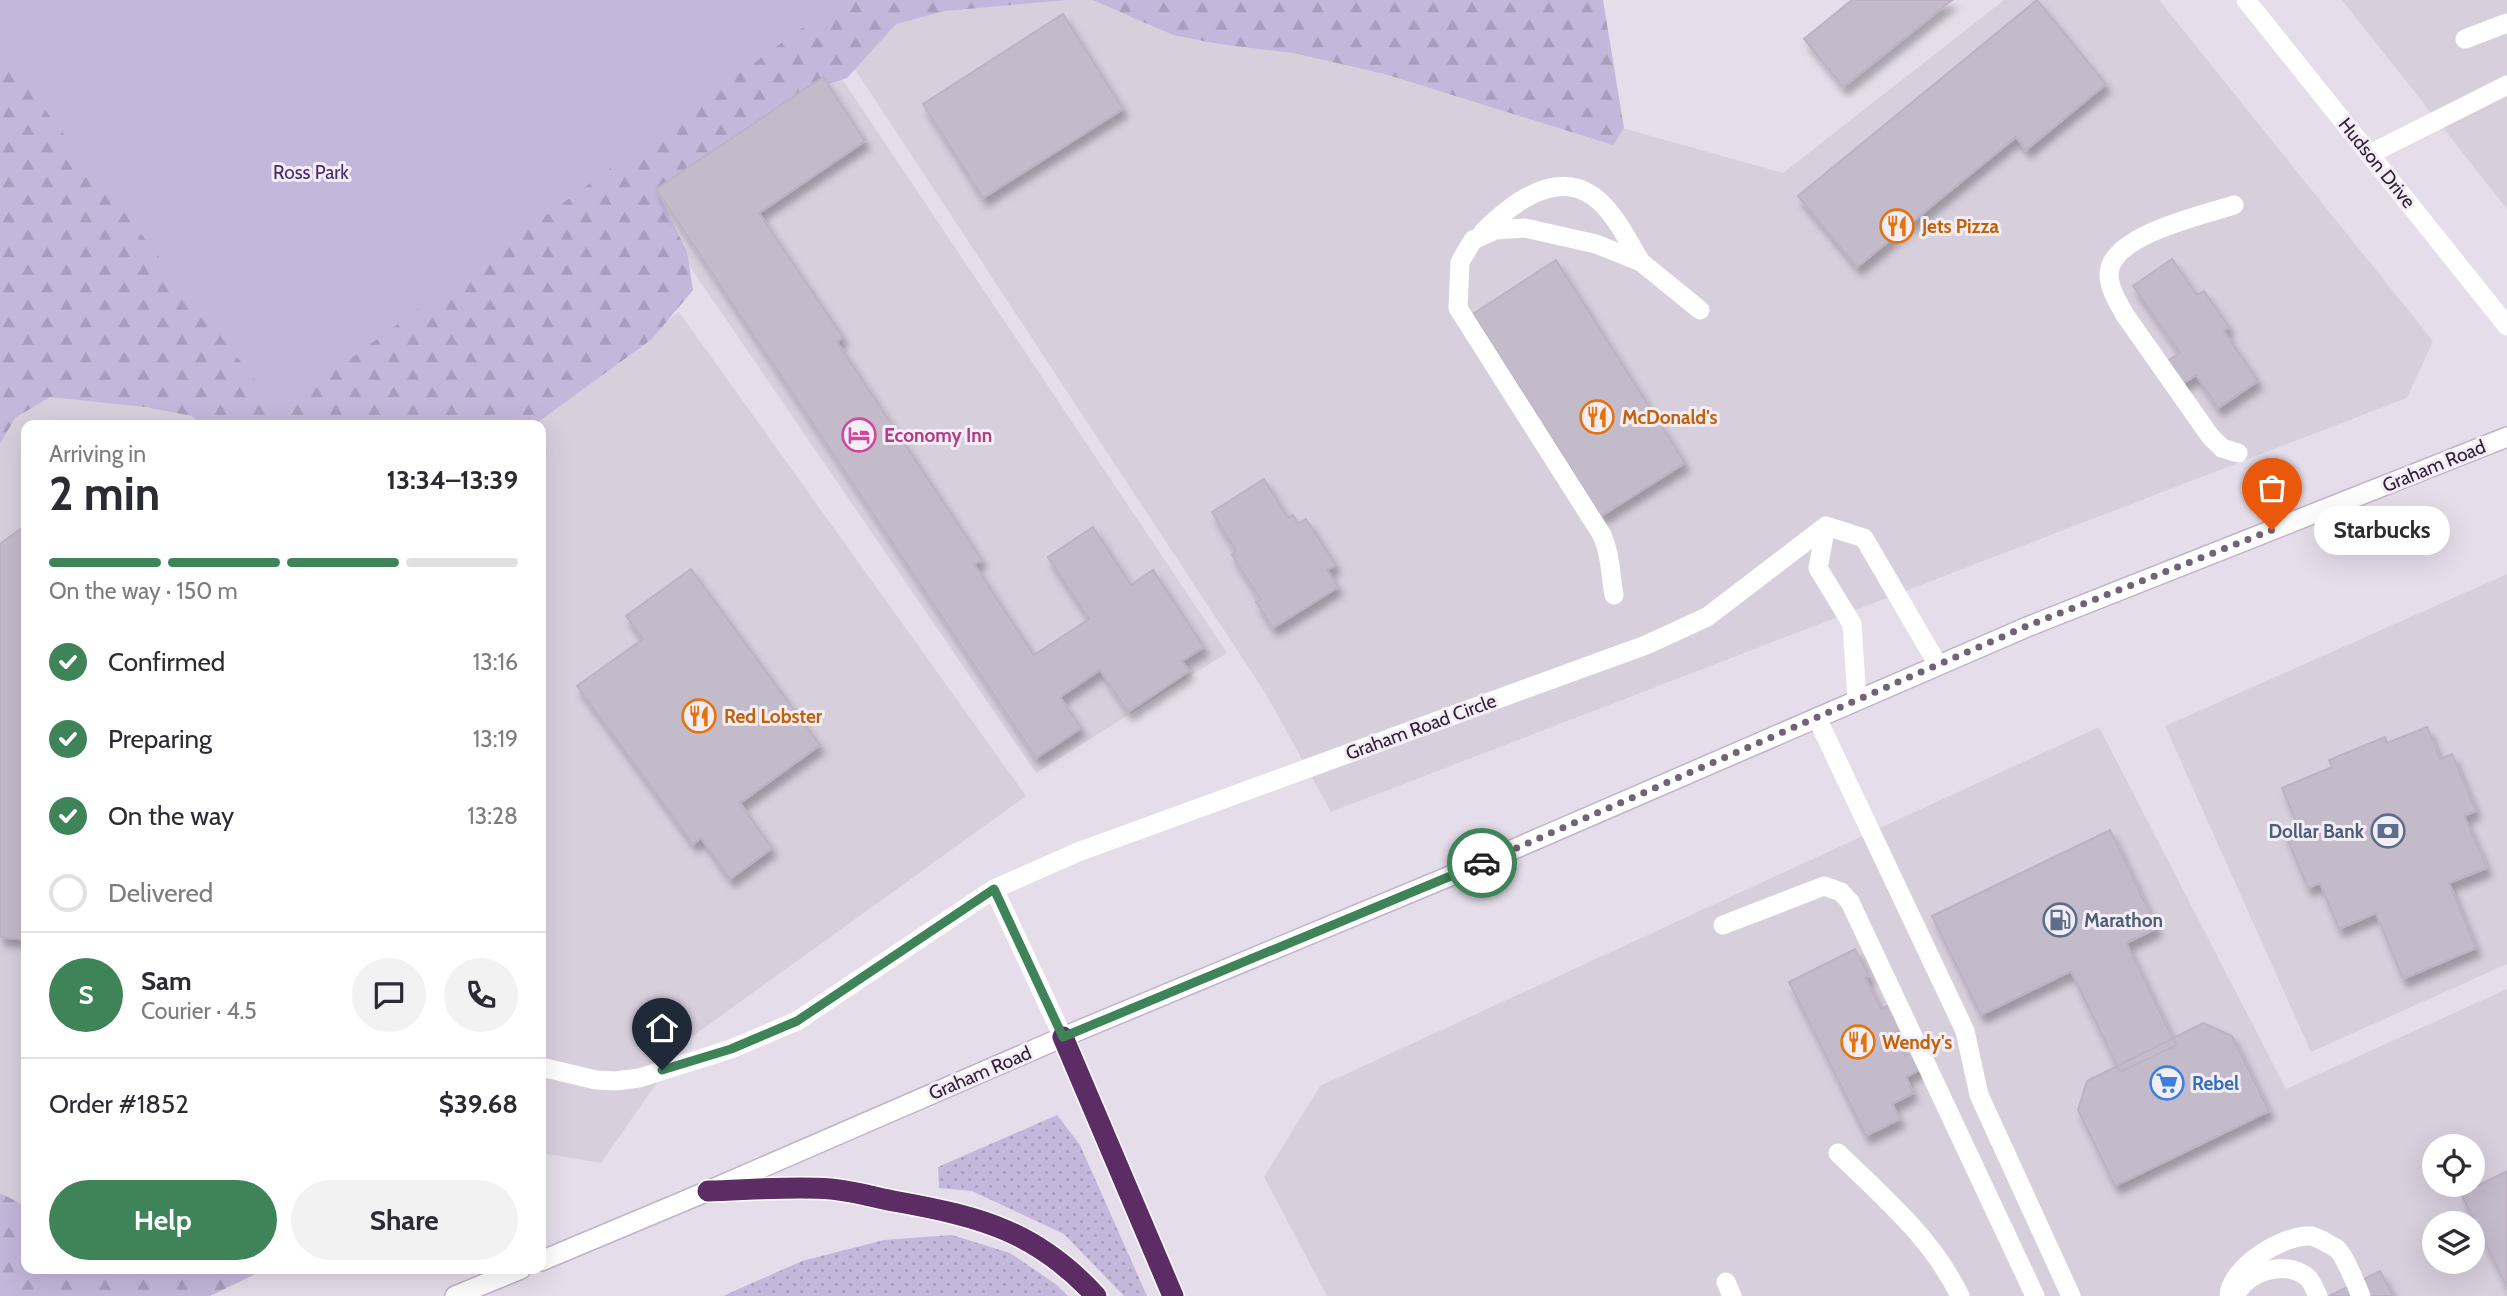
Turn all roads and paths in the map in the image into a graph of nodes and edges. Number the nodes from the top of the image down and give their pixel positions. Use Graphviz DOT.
graph roads {
  1 [pos="2246,0"];
  2 [pos="2507,23"];
  3 [pos="2465,39"];
  4 [pos="2507,85"];
  5 [pos="2370,155"];
  6 [pos="2234,205"];
  7 [pos="1474,240"];
  8 [pos="1642,262"];
  9 [pos="1700,310"];
  10 [pos="2507,326"];
  11 [pos="2507,437"];
  12 [pos="2238,453"];
  13 [pos="1826,526"];
  14 [pos="1614,594"];
  15 [pos="1938,665"];
  16 [pos="1857,699"];
  17 [pos="1817,718"];
  18 [pos="994,889"];
  19 [pos="1723,925"];
  20 [pos="1063,1037"];
  21 [pos="546,1068"];
  22 [pos="1839,1153"];
  23 [pos="708,1191"];
  24 [pos="546,1259"];
  25 [pos="509,1274"];
  26 [pos="455,1296"];
  27 [pos="1096,1296"];
  28 [pos="1172,1296"];
  29 [pos="1960,1296"];
  30 [pos="2035,1296"];
  31 [pos="2071,1296"];
  32 [pos="2229,1296"];
  33 [pos="2235,1296"];
  34 [pos="2318,1296"];
  35 [pos="2361,1296"];
  1 -- 5 [label="main road, Hudson Drive"];
  2 -- 3 [label="main road"];
  4 -- 5 [label="main road"];
  5 -- 10 [label="main road, Hudson Drive"];
  6 -- 12 [label="main road"];
  7 -- 8 [label="main road"];
  7 -- 8 [label="main road"];
  7 -- 14 [label="main road"];
  8 -- 9 [label="main road"];
  11 -- 15 [label="main road, Graham Road"];
  13 -- 15 [label="main road"];
  13 -- 16 [label="main road"];
  13 -- 18 [label="main road, Graham Road Circle"];
  15 -- 16 [label="main road, Graham Road"];
  16 -- 17 [label="main road, Graham Road"];
  17 -- 20 [label="main road, Graham Road"];
  17 -- 31 [label="main road"];
  18 -- 20 [label="main road"];
  18 -- 21 [label="main road, Graham Road Circle"];
  19 -- 30 [label="main road"];
  20 -- 23 [label="main road, Graham Road"];
  20 -- 28 [label="highway"];
  22 -- 29 [label="main road"];
  23 -- 24 [label="main road, Graham Road"];
  23 -- 27 [label="highway"];
  25 -- 26 [label="main road"];
  32 -- 35 [label="main road"];
  33 -- 34 [label="main road"];
}
